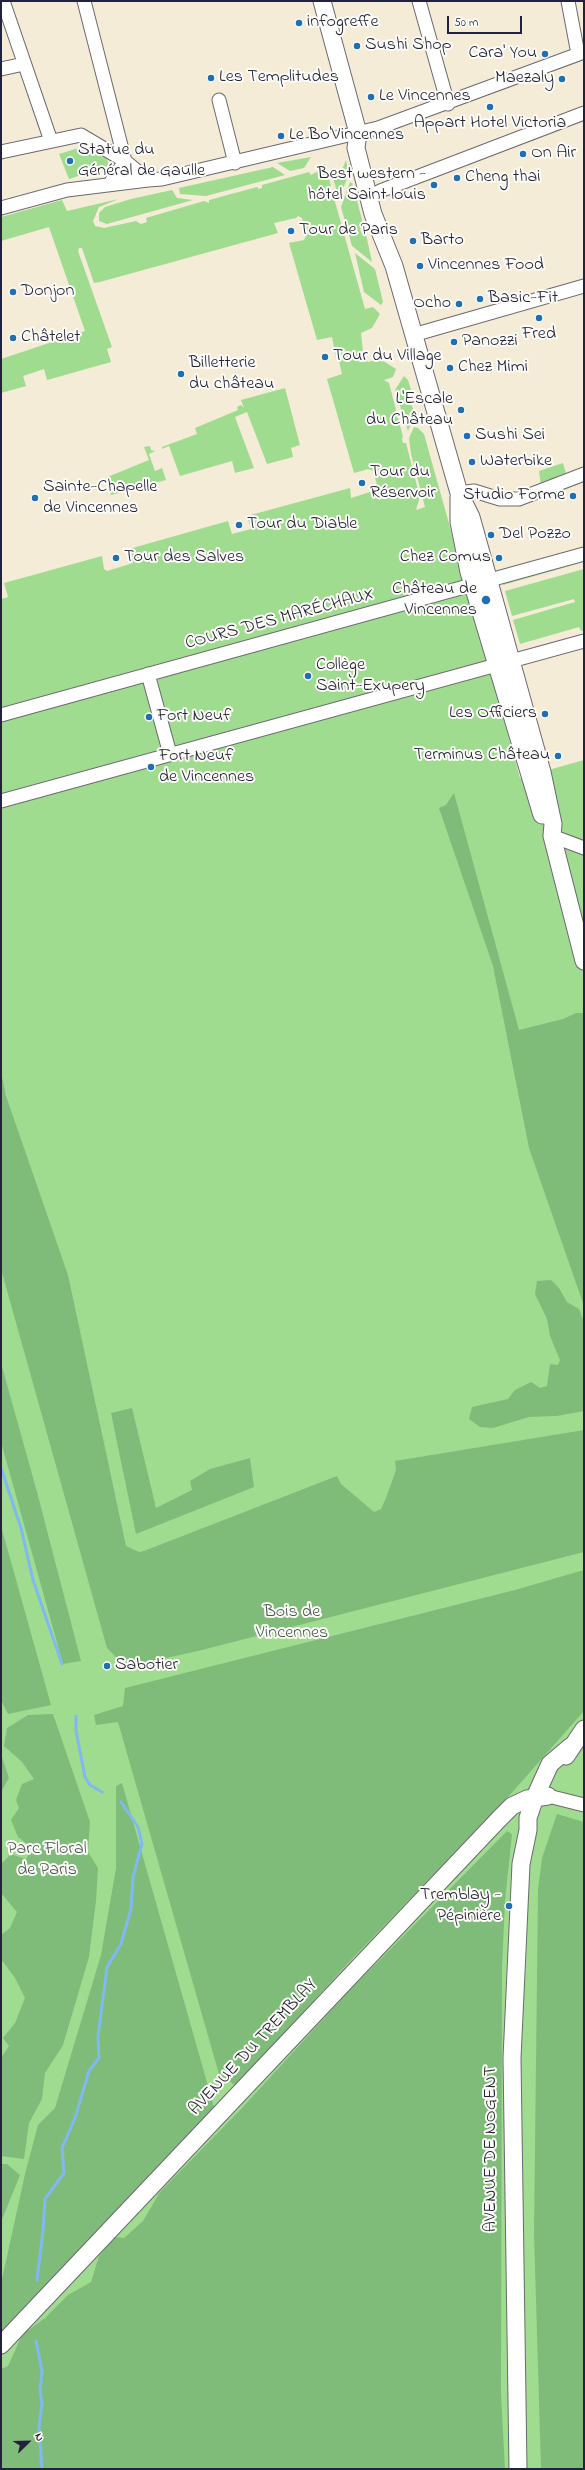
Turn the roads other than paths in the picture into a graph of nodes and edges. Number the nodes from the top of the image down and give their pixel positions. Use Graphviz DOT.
graph roads {
  1 [pos="3,1"];
  2 [pos="84,1"];
  3 [pos="322,1"];
  4 [pos="419,1"];
  5 [pos="568,1"];
  6 [pos="581,53"];
  7 [pos="24,64"];
  8 [pos="1,70"];
  9 [pos="219,100"];
  10 [pos="448,104"];
  11 [pos="584,113"];
  12 [pos="358,133"];
  13 [pos="51,141"];
  14 [pos="1,152"];
  15 [pos="125,161"];
  16 [pos="235,163"];
  17 [pos="148,180"];
  18 [pos="109,185"];
  19 [pos="380,191"];
  20 [pos="1,208"];
  21 [pos="394,266"];
  22 [pos="584,286"];
  23 [pos="413,335"];
  24 [pos="584,474"];
  25 [pos="459,493"];
  26 [pos="584,554"];
  27 [pos="477,585"];
  28 [pos="584,641"];
  29 [pos="499,664"];
  30 [pos="148,674"];
  31 [pos="1,715"];
  32 [pos="170,754"];
  33 [pos="1,800"];
  34 [pos="552,836"];
  35 [pos="584,848"];
  36 [pos="584,961"];
  37 [pos="584,1729"];
  38 [pos="570,1747"];
  39 [pos="550,1764"];
  40 [pos="541,1797"];
  41 [pos="584,1805"];
  42 [pos="512,1806"];
  43 [pos="1,2345"];
  44 [pos="518,2469"];
  1 -- 7 [label="street"];
  2 -- 15 [label="street"];
  3 -- 12 [label="main road"];
  4 -- 10 [label="street"];
  5 -- 6 [label="street"];
  6 -- 10 [label="street"];
  7 -- 8 [label="street"];
  7 -- 13 [label="street"];
  9 -- 16 [label="street"];
  10 -- 12 [label="street"];
  11 -- 19 [label="street"];
  12 -- 16 [label="street"];
  12 -- 19 [label="main road"];
  12 -- 21 [label="main road"];
  13 -- 14 [label="street"];
  13 -- 15 [label="street"];
  15 -- 17 [label="street"];
  15 -- 18 [label="street"];
  16 -- 17 [label="street"];
  17 -- 18 [label="street"];
  18 -- 20 [label="street"];
  19 -- 21 [label="main road"];
  21 -- 23 [label="main road"];
  22 -- 23 [label="street"];
  23 -- 25 [label="main road"];
  24 -- 25 [label="street"];
  25 -- 27 [label="main road"];
  26 -- 27 [label="street, COURS DES MARÉCHAUX"];
  27 -- 29 [label="main road"];
  27 -- 30 [label="street, COURS DES MARÉCHAUX"];
  28 -- 29 [label="street"];
  29 -- 32 [label="street"];
  29 -- 34 [label="main road"];
  30 -- 31 [label="street, COURS DES MARÉCHAUX"];
  30 -- 32 [label="street"];
  32 -- 33 [label="street"];
  34 -- 35 [label="street"];
  34 -- 36 [label="main road"];
  37 -- 38 [label="main road, AVENUE DE NOGENT"];
  38 -- 39 [label="main road, AVENUE DE NOGENT"];
  38 -- 40 [label="main road, AVENUE DE NOGENT"];
  39 -- 40 [label="main road, AVENUE DE NOGENT"];
  39 -- 42 [label="main road"];
  40 -- 41 [label="street"];
  40 -- 42 [label="main road, AVENUE DU TREMBLAY"];
  40 -- 44 [label="main road, AVENUE DE NOGENT"];
  42 -- 43 [label="main road, AVENUE DU TREMBLAY"];
}
